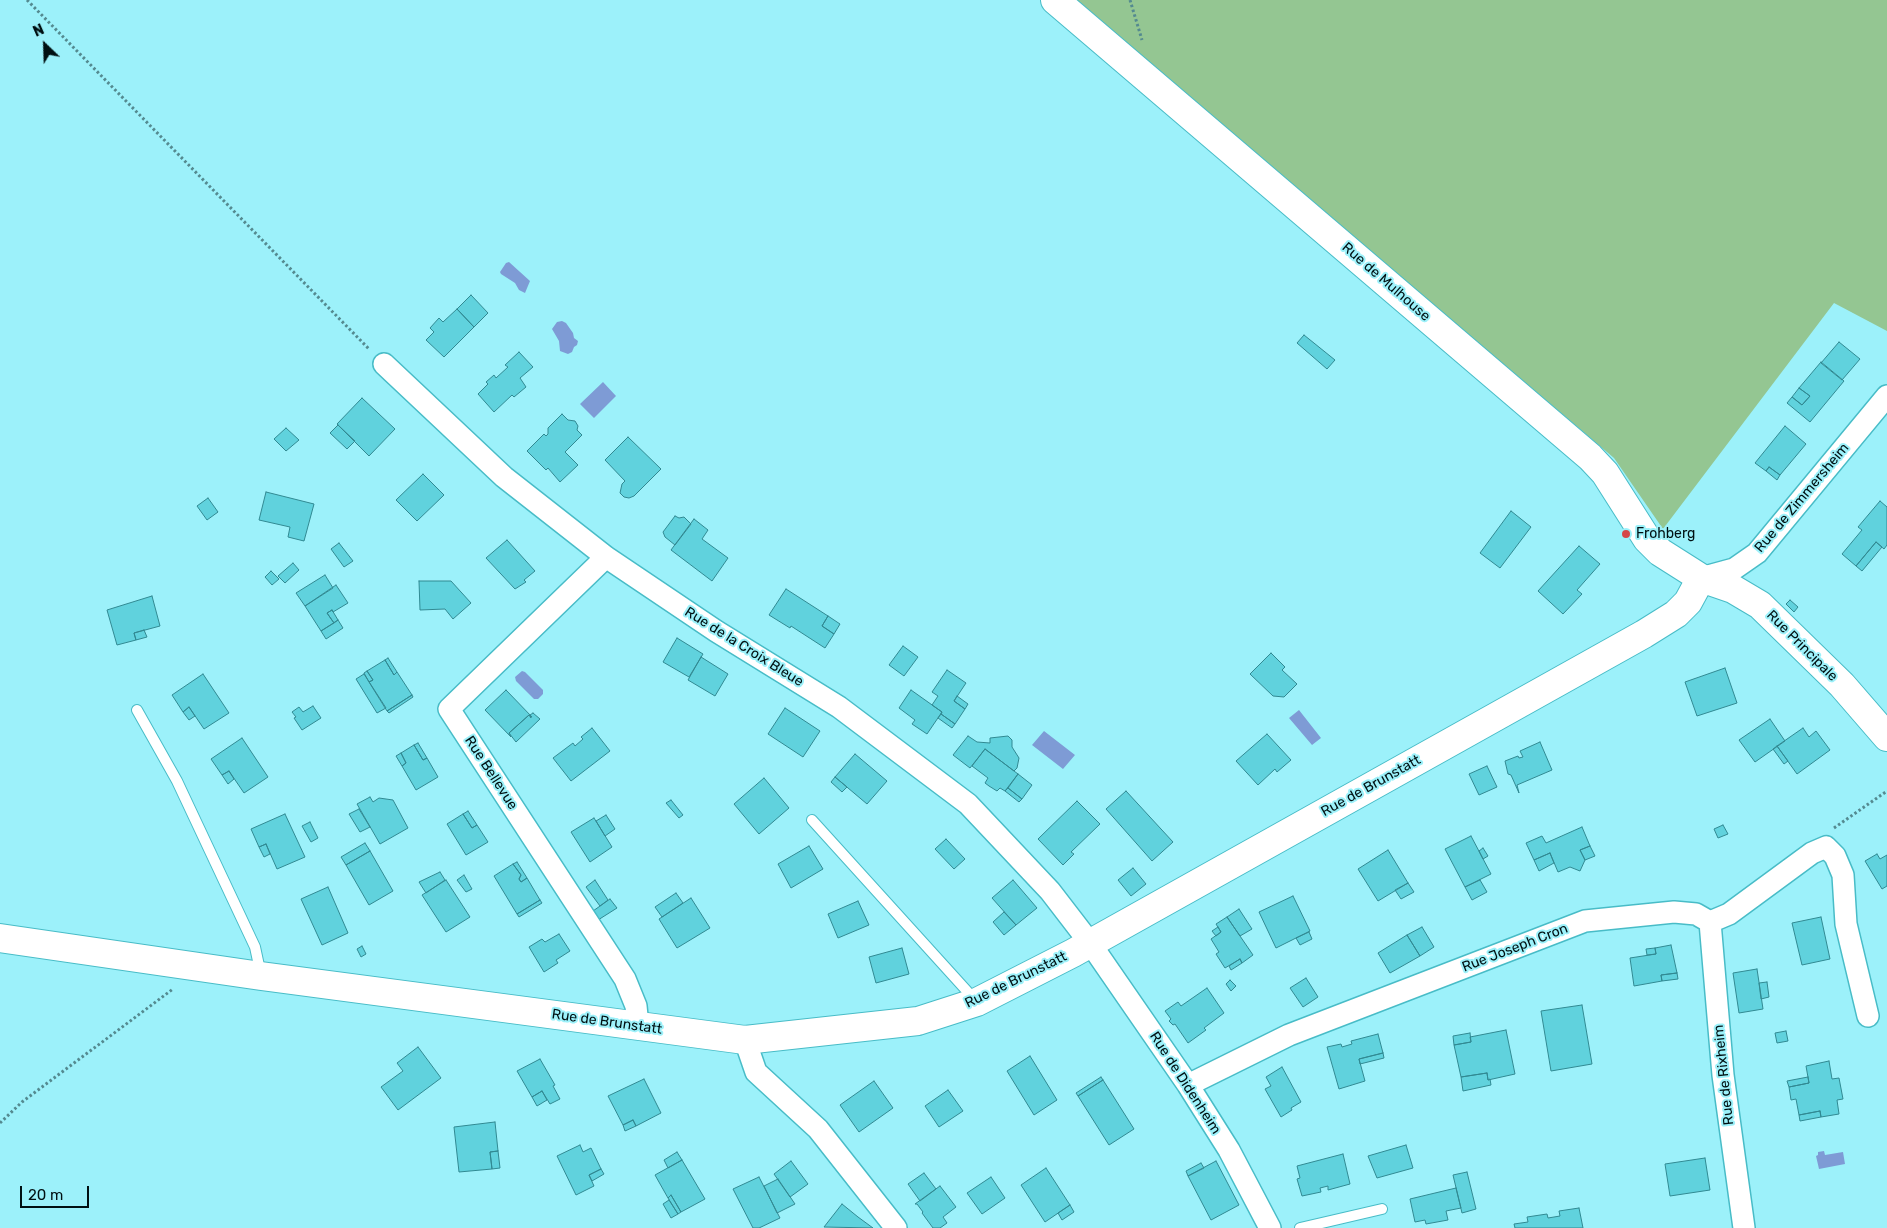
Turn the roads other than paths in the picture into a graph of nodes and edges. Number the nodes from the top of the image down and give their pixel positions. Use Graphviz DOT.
graph roads {
  1 [pos="1055,0"];
  2 [pos="384,364"];
  3 [pos="1887,396"];
  4 [pos="606,557"];
  5 [pos="1701,578"];
  6 [pos="137,710"];
  7 [pos="1887,738"];
  8 [pos="812,820"];
  9 [pos="1710,922"];
  10 [pos="0,938"];
  11 [pos="1090,943"];
  12 [pos="261,976"];
  13 [pos="976,1002"];
  14 [pos="1868,1016"];
  15 [pos="638,1026"];
  16 [pos="745,1040"];
  17 [pos="1188,1084"];
  18 [pos="1382,1209"];
  19 [pos="896,1228"];
  20 [pos="1270,1228"];
  21 [pos="1300,1228"];
  22 [pos="1744,1228"];
  1 -- 5 [label="main road, Rue de Mulhouse"];
  2 -- 4 [label="street, Rue de la Croix Bleue"];
  3 -- 5 [label="street, Rue de Zimmersheim"];
  4 -- 11 [label="street, Rue de la Croix Bleue"];
  4 -- 15 [label="street, Rue Bellevue"];
  5 -- 7 [label="main road, Rue Principale"];
  5 -- 11 [label="main road, Rue de Brunstatt"];
  6 -- 12 [label="lane"];
  8 -- 13 [label="lane"];
  9 -- 14 [label="street"];
  9 -- 17 [label="street, Rue Joseph Cron"];
  9 -- 22 [label="street, Rue de Rixheim"];
  10 -- 12 [label="main road, Rue de Brunstatt"];
  11 -- 13 [label="main road, Rue de Brunstatt"];
  11 -- 17 [label="street, Rue de Didenheim"];
  12 -- 15 [label="main road, Rue de Brunstatt"];
  13 -- 16 [label="main road, Rue de Brunstatt"];
  15 -- 16 [label="main road, Rue de Brunstatt"];
  16 -- 19 [label="street"];
  17 -- 20 [label="street, Rue de Didenheim"];
  18 -- 21 [label="lane"];
}
